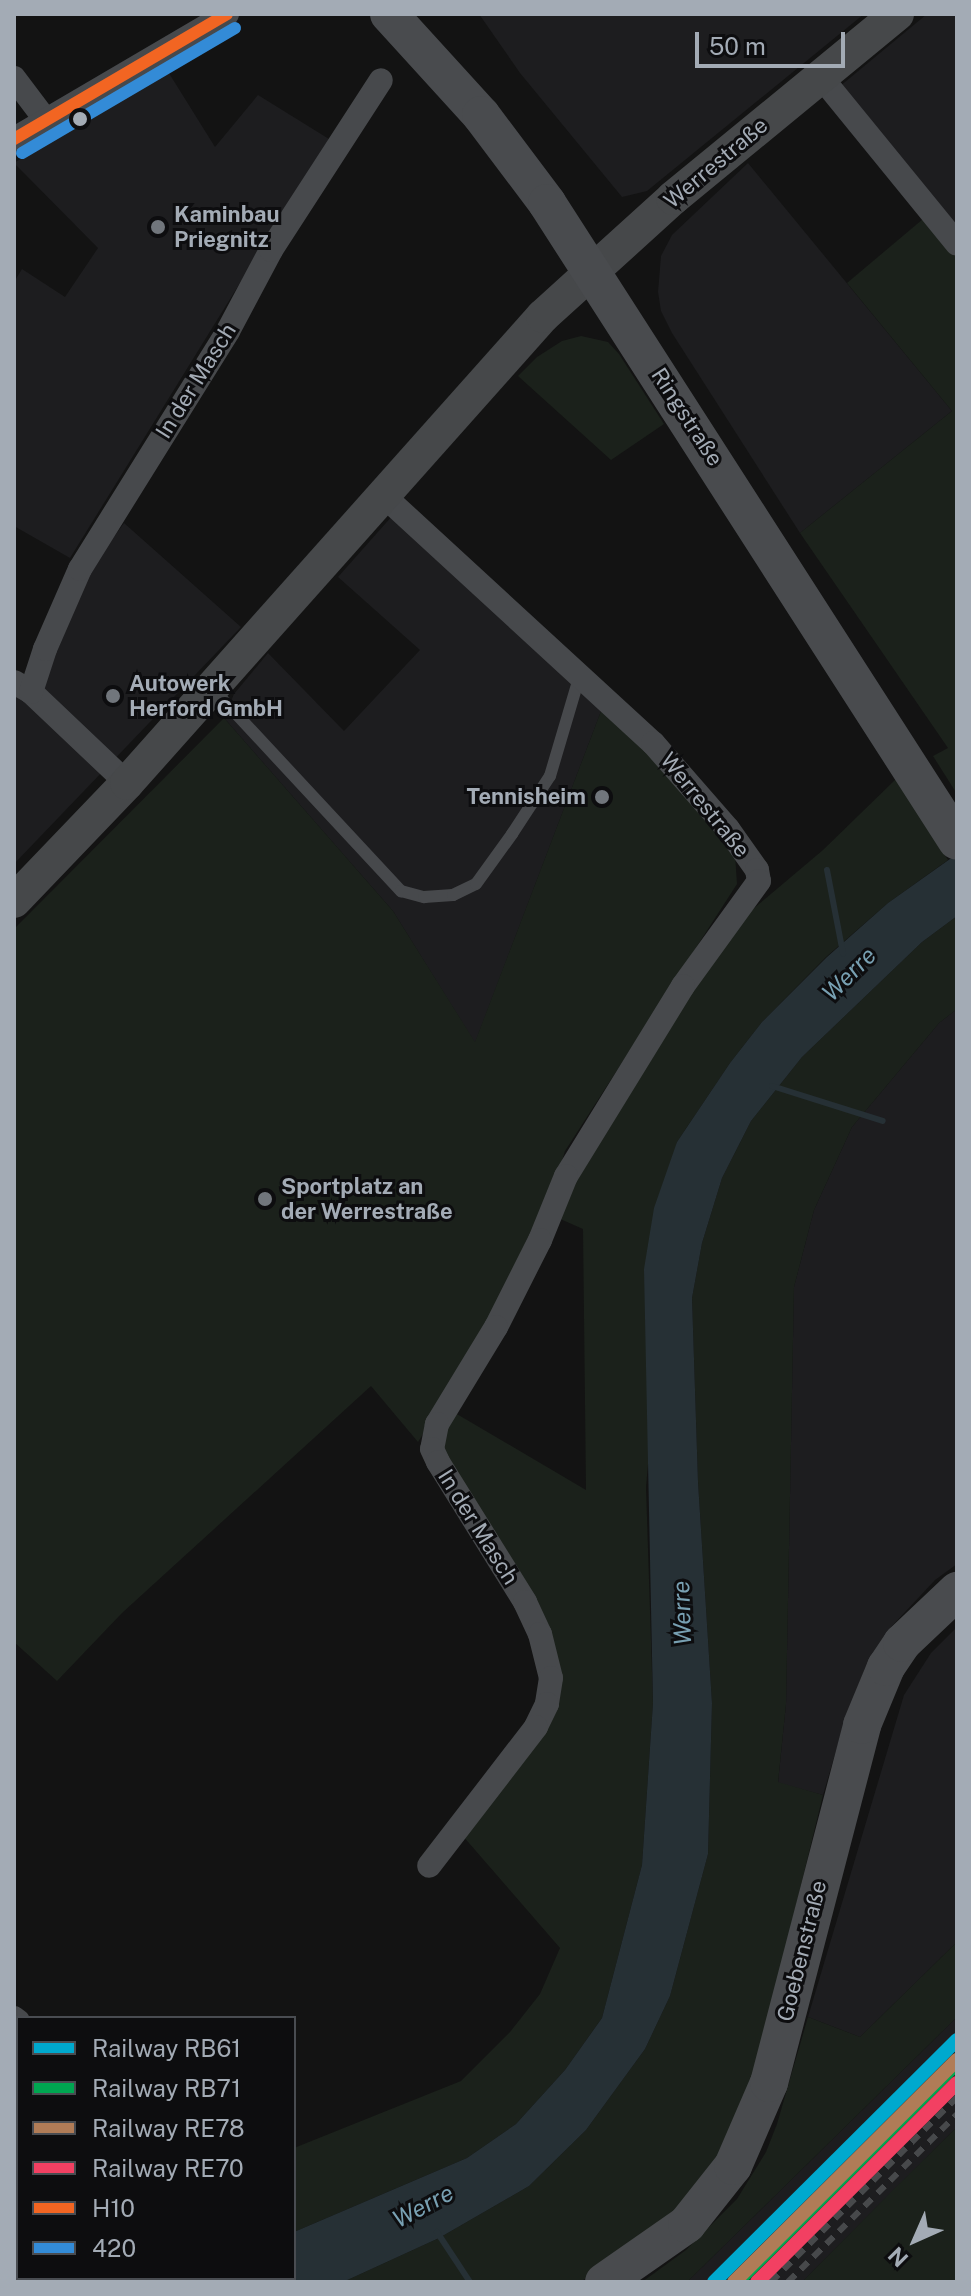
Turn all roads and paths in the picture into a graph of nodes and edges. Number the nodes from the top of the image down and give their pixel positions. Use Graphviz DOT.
graph roads {
  1 [pos="227,14"];
  2 [pos="389,14"];
  3 [pos="897,14"];
  4 [pos="821,77"];
  5 [pos="14,78"];
  6 [pos="381,80"];
  7 [pos="45,119"];
  8 [pos="14,139"];
  9 [pos="957,244"];
  10 [pos="591,269"];
  11 [pos="383,495"];
  12 [pos="581,673"];
  13 [pos="23,687"];
  14 [pos="212,688"];
  15 [pos="127,783"];
  16 [pos="957,841"];
  17 [pos="14,901"];
  18 [pos="566,1176"];
  19 [pos="957,1591"];
  20 [pos="429,1866"];
  21 [pos="604,2282"];
  1 -- 7 [label="street"];
  2 -- 10 [label="main road, Ringstraße"];
  3 -- 4 [label="main road, Werrestraße"];
  4 -- 9 [label="street"];
  4 -- 10 [label="main road, Werrestraße"];
  5 -- 7 [label="street"];
  6 -- 13 [label="street, In der Masch"];
  7 -- 8 [label="street"];
  10 -- 11 [label="main road, Werrestraße"];
  10 -- 16 [label="main road, Ringstraße"];
  11 -- 12 [label="street, Werrestraße"];
  11 -- 14 [label="main road, Werrestraße"];
  12 -- 14 [label="lane"];
  12 -- 18 [label="street, Werrestraße"];
  13 -- 15 [label="street"];
  14 -- 15 [label="main road, Werrestraße"];
  15 -- 17 [label="main road, Werrestraße"];
  18 -- 20 [label="street, In der Masch"];
  19 -- 21 [label="main road, Goebenstraße"];
}
